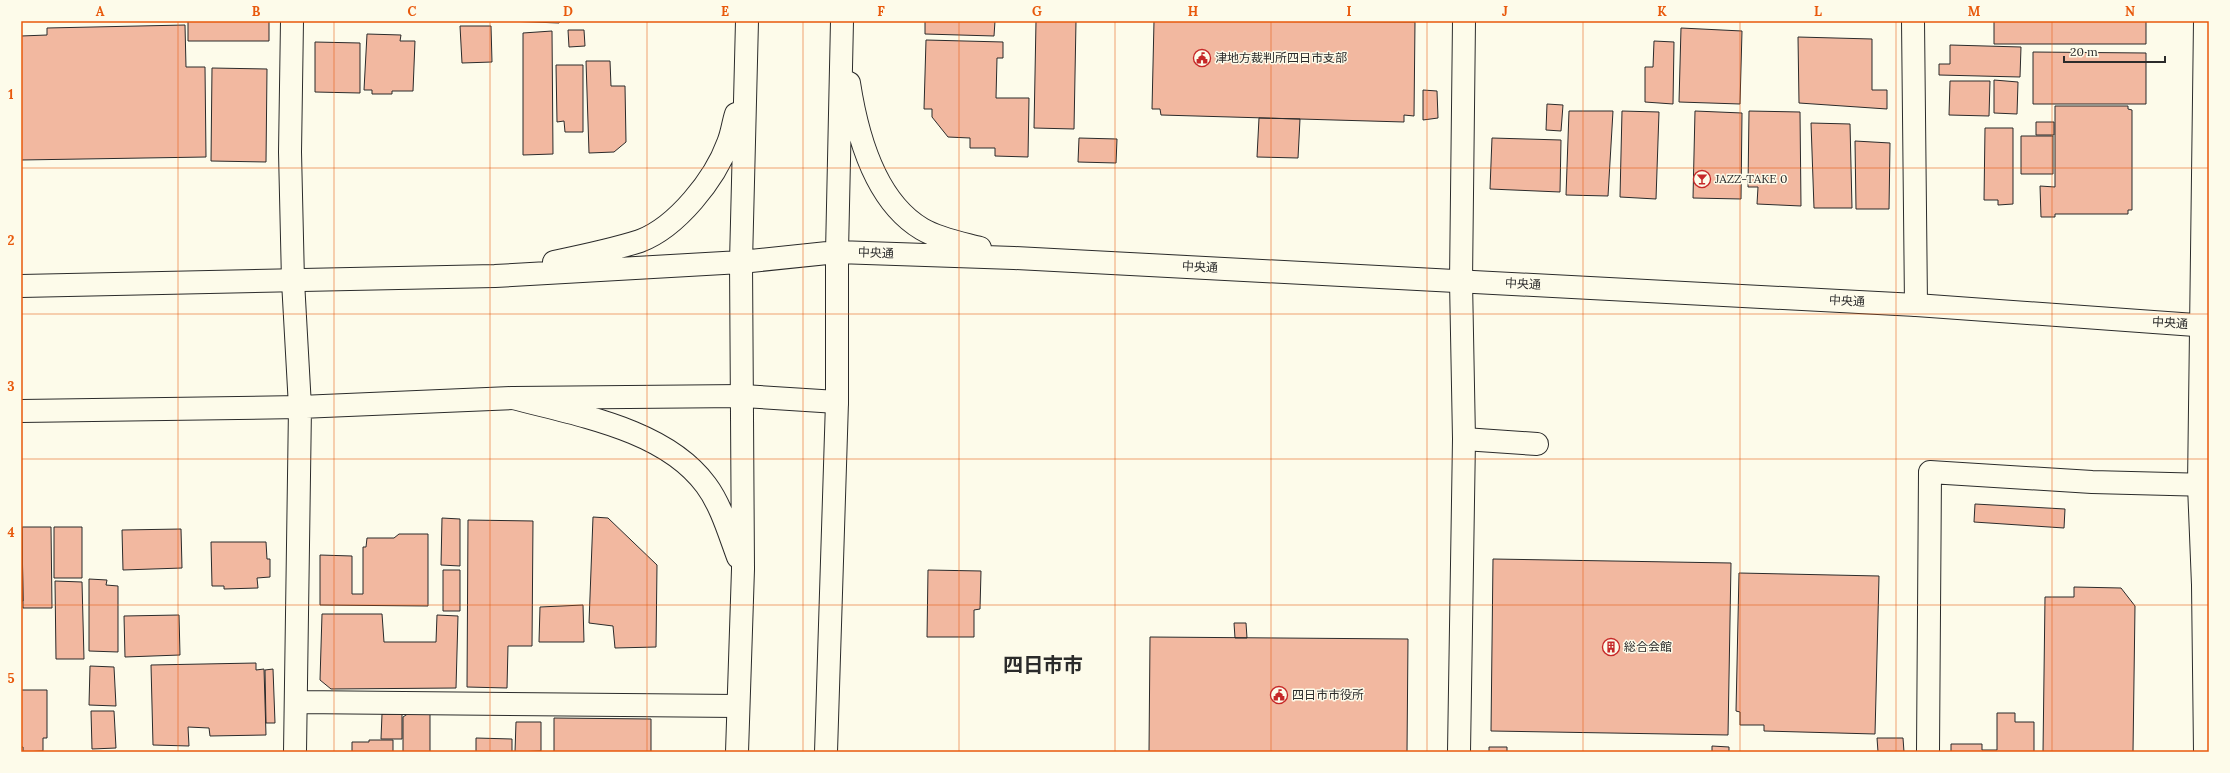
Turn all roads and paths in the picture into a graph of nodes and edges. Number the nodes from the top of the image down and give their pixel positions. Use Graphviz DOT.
graph roads {
  1 [pos="292,21"];
  2 [pos="747,21"];
  3 [pos="1464,21"];
  4 [pos="1913,21"];
  5 [pos="2205,21"];
  6 [pos="842,25"];
  7 [pos="746,70"];
  8 [pos="837,252"];
  9 [pos="1014,258"];
  10 [pos="741,262"];
  11 [pos="495,276"];
  12 [pos="294,280"];
  13 [pos="1461,281"];
  14 [pos="21,286"];
  15 [pos="1916,305"];
  16 [pos="2206,326"];
  17 [pos="743,396"];
  18 [pos="513,398"];
  19 [pos="836,402"];
  20 [pos="300,407"];
  21 [pos="21,411"];
  22 [pos="1464,439"];
  23 [pos="1537,444"];
  24 [pos="2204,485"];
  25 [pos="743,569"];
  26 [pos="297,702"];
  27 [pos="738,706"];
  28 [pos="295,752"];
  29 [pos="737,752"];
  30 [pos="826,752"];
  31 [pos="1459,752"];
  32 [pos="1928,752"];
  33 [pos="2205,752"];
  1 -- 12 [label="main road"];
  2 -- 7 [label="main road"];
  3 -- 13 [label="main road"];
  4 -- 15 [label="main road"];
  5 -- 16 [label="main road"];
  6 -- 8 [label="main road"];
  6 -- 9 [label="main road"];
  7 -- 10 [label="main road"];
  7 -- 11 [label="main road"];
  8 -- 9 [label="main road, 中央通"];
  8 -- 10 [label="main road, 中央通"];
  8 -- 19 [label="main road"];
  9 -- 13 [label="main road, 中央通"];
  10 -- 11 [label="main road, 中央通"];
  10 -- 17 [label="main road"];
  11 -- 12 [label="main road"];
  12 -- 14 [label="main road"];
  12 -- 20 [label="main road"];
  13 -- 15 [label="main road, 中央通"];
  13 -- 22 [label="main road"];
  15 -- 16 [label="main road, 中央通"];
  16 -- 24 [label="main road"];
  17 -- 18 [label="main road"];
  17 -- 19 [label="main road"];
  17 -- 25 [label="main road"];
  18 -- 20 [label="main road"];
  18 -- 25 [label="main road"];
  19 -- 30 [label="main road"];
  20 -- 21 [label="main road"];
  20 -- 26 [label="main road"];
  22 -- 23 [label="main road"];
  22 -- 31 [label="main road"];
  24 -- 32 [label="main road"];
  24 -- 33 [label="main road"];
  25 -- 27 [label="main road"];
  26 -- 27 [label="main road"];
  26 -- 28 [label="main road"];
  27 -- 29 [label="main road"];
}
